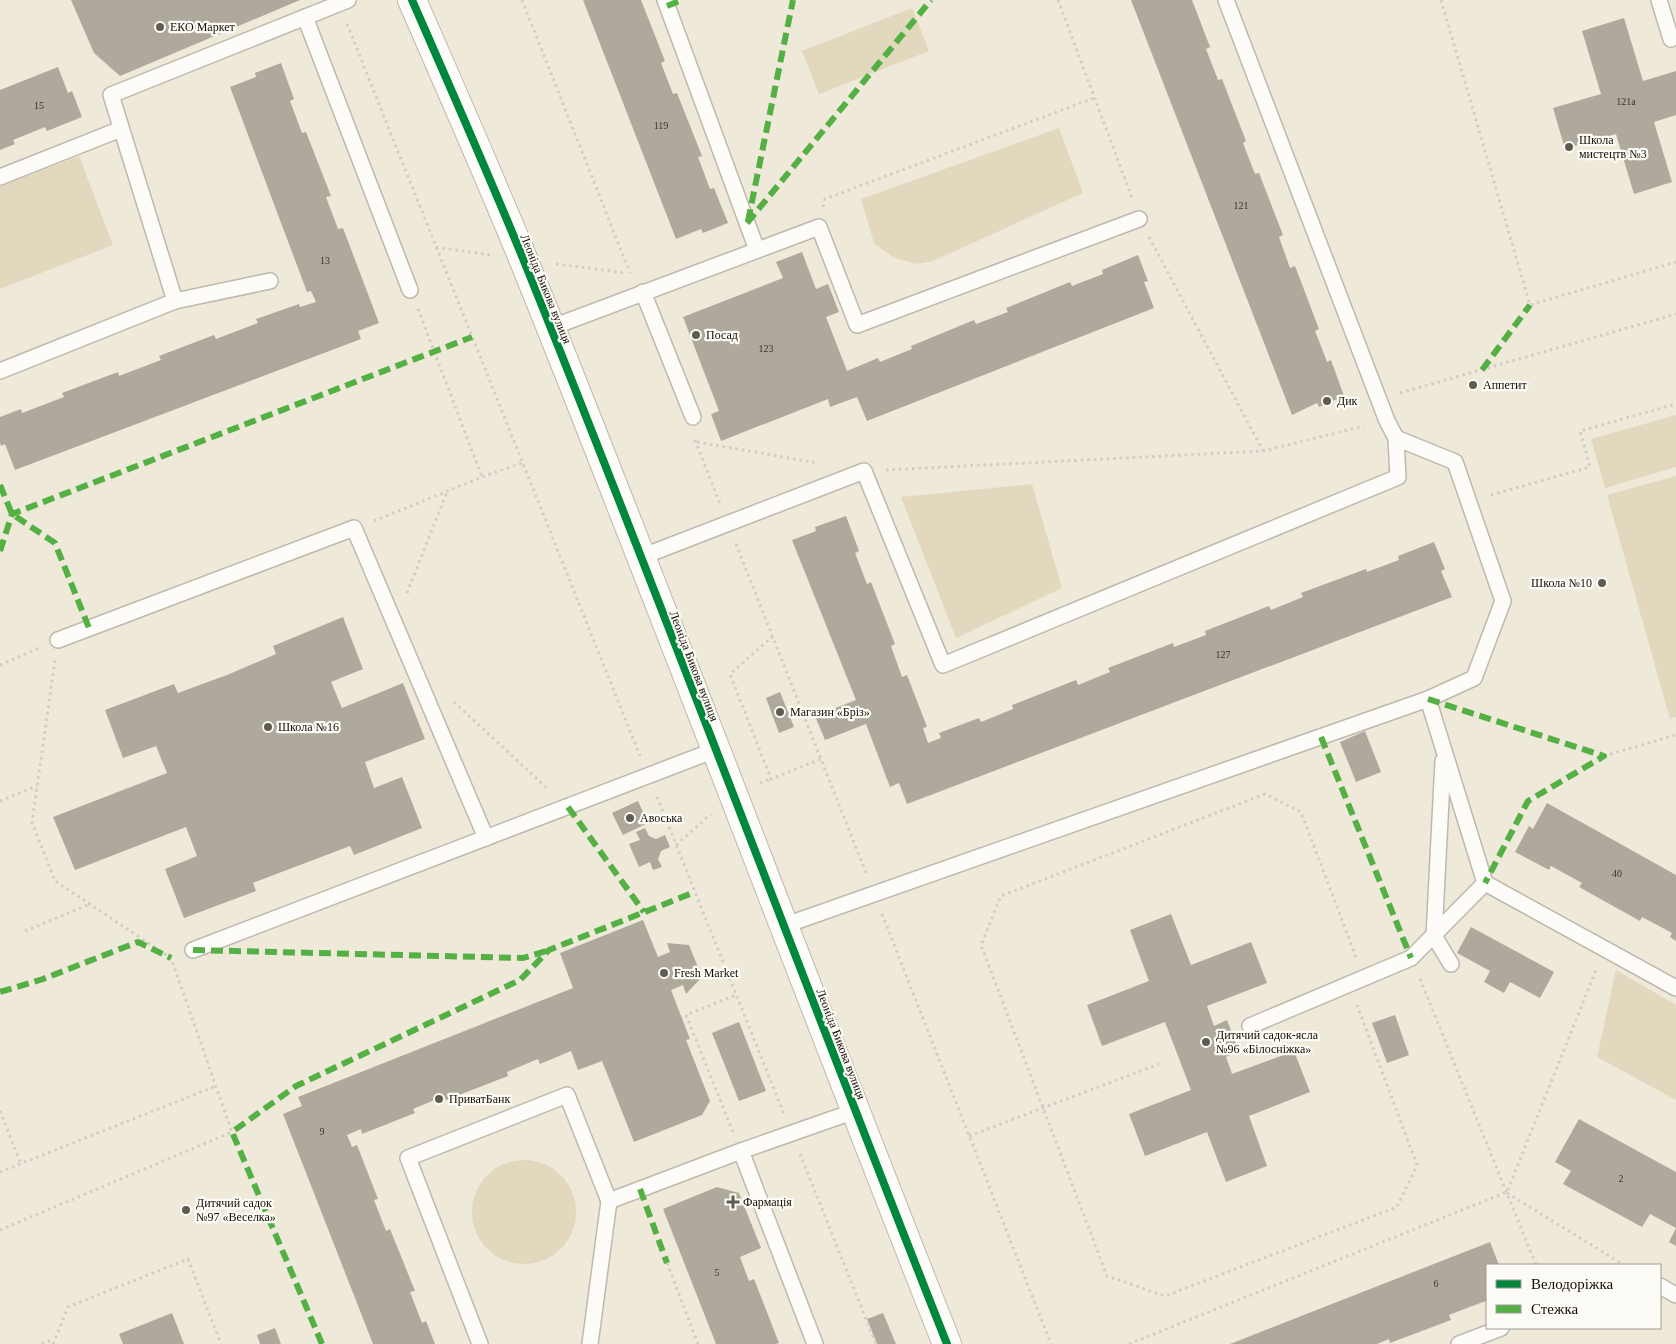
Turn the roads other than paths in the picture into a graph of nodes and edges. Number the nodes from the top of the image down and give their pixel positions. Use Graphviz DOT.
graph roads {
  1 [pos="412,0"];
  2 [pos="665,0"];
  3 [pos="1226,0"];
  4 [pos="1659,0"];
  5 [pos="344,2"];
  6 [pos="305,17"];
  7 [pos="1671,40"];
  8 [pos="122,129"];
  9 [pos="0,177"];
  10 [pos="1139,219"];
  11 [pos="757,250"];
  12 [pos="270,281"];
  13 [pos="410,290"];
  14 [pos="640,293"];
  15 [pos="175,300"];
  16 [pos="550,328"];
  17 [pos="0,371"];
  18 [pos="693,417"];
  19 [pos="1396,438"];
  20 [pos="641,558"];
  21 [pos="58,640"];
  22 [pos="1428,699"];
  23 [pos="1443,749"];
  24 [pos="715,750"];
  25 [pos="486,838"];
  26 [pos="1486,883"];
  27 [pos="783,926"];
  28 [pos="1434,936"];
  29 [pos="193,950"];
  30 [pos="1452,964"];
  31 [pos="1676,988"];
  32 [pos="1250,1026"];
  33 [pos="854,1111"];
  34 [pos="741,1151"];
  35 [pos="609,1201"];
  36 [pos="1661,1287"];
  37 [pos="1676,1295"];
  38 [pos="1498,1329"];
  39 [pos="480,1344"];
  40 [pos="590,1344"];
  41 [pos="815,1344"];
  42 [pos="947,1344"];
  43 [pos="1459,1344"];
  1 -- 16 [label="street, Леоніда Бикова вулиця"];
  2 -- 11 [label="lane"];
  3 -- 19 [label="lane"];
  4 -- 7 [label="lane"];
  5 -- 6 [label="lane"];
  6 -- 8 [label="lane"];
  6 -- 13 [label="lane"];
  8 -- 9 [label="lane"];
  8 -- 15 [label="lane"];
  10 -- 11 [label="lane"];
  11 -- 14 [label="lane"];
  12 -- 15 [label="lane"];
  14 -- 16 [label="lane"];
  14 -- 18 [label="lane"];
  15 -- 17 [label="lane"];
  16 -- 20 [label="street, Леоніда Бикова вулиця"];
  19 -- 20 [label="lane"];
  19 -- 22 [label="lane"];
  20 -- 24 [label="street, Леоніда Бикова вулиця"];
  21 -- 25 [label="lane"];
  22 -- 23 [label="lane"];
  22 -- 27 [label="lane"];
  23 -- 26 [label="lane"];
  23 -- 28 [label="lane"];
  24 -- 25 [label="lane"];
  24 -- 27 [label="street, Леоніда Бикова вулиця"];
  25 -- 29 [label="lane"];
  26 -- 28 [label="lane"];
  26 -- 31 [label="lane"];
  27 -- 33 [label="street, Леоніда Бикова вулиця"];
  28 -- 30 [label="lane"];
  28 -- 32 [label="lane"];
  33 -- 34 [label="lane"];
  33 -- 42 [label="street, Леоніда Бикова вулиця"];
  34 -- 35 [label="lane"];
  34 -- 41 [label="lane"];
  35 -- 39 [label="lane"];
  35 -- 40 [label="lane"];
  36 -- 37 [label="lane"];
  38 -- 43 [label="lane"];
}
